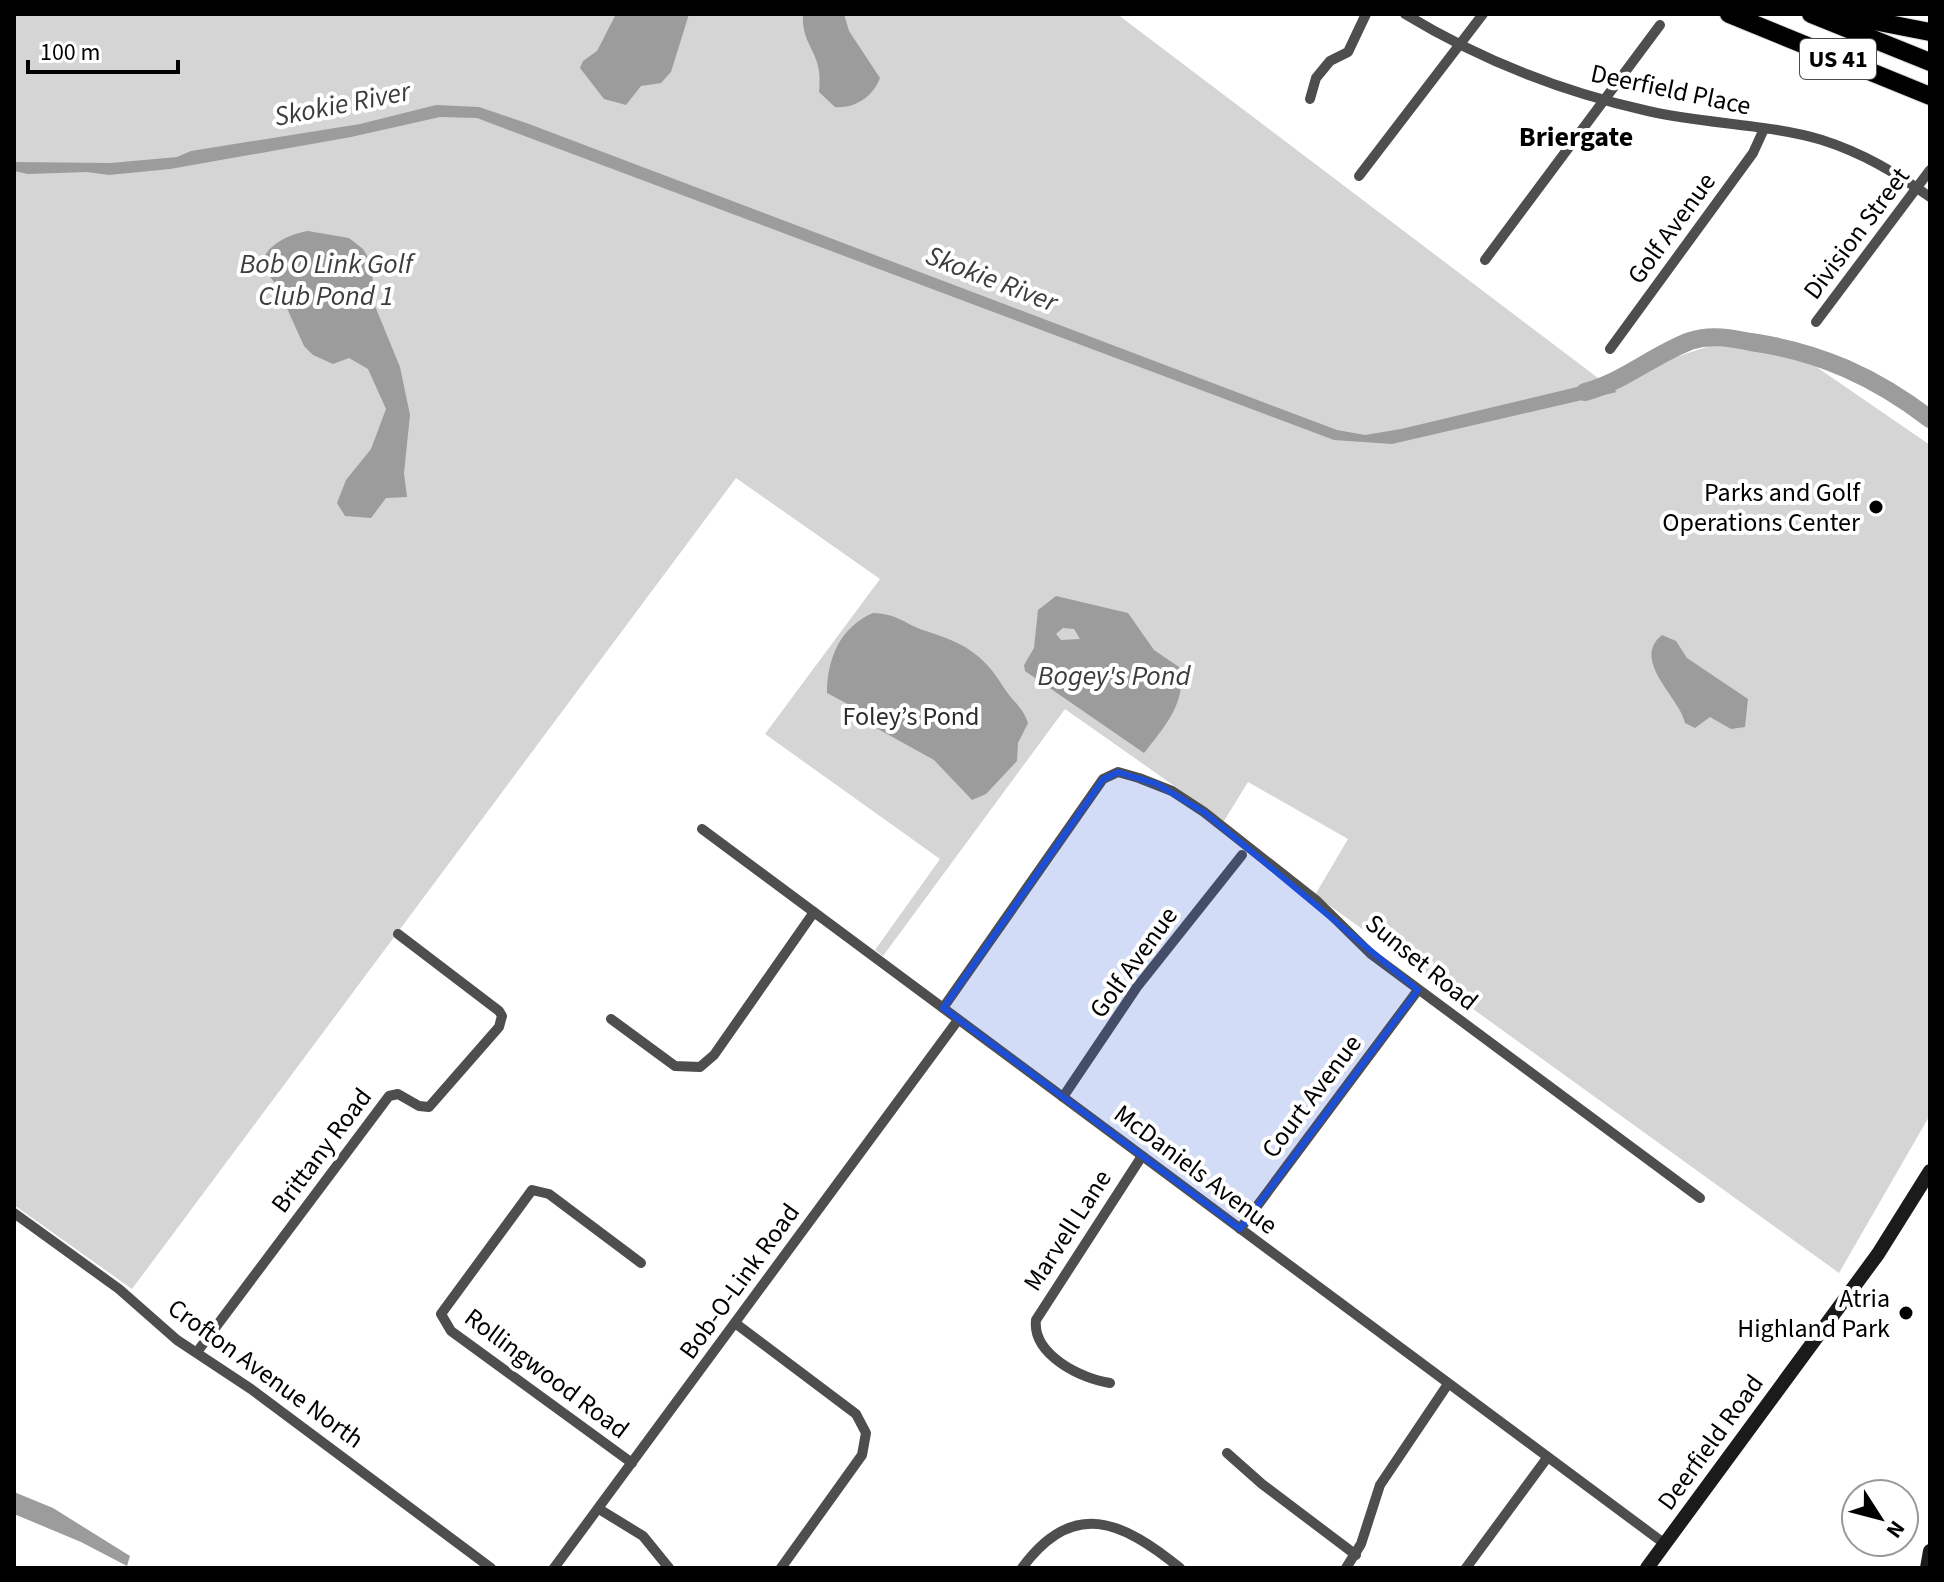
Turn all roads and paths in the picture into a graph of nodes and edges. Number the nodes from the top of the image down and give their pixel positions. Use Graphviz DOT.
graph roads {
  1 [pos="1366,14"];
  2 [pos="1405,14"];
  3 [pos="1483,14"];
  4 [pos="1729,14"];
  5 [pos="1811,14"];
  6 [pos="1838,14"];
  7 [pos="1660,25"];
  8 [pos="1930,32"];
  9 [pos="1460,44"];
  10 [pos="1930,62"];
  11 [pos="1930,96"];
  12 [pos="1310,99"];
  13 [pos="1606,100"];
  14 [pos="1763,131"];
  15 [pos="1930,170"];
  16 [pos="1359,176"];
  17 [pos="1917,188"];
  18 [pos="1930,197"];
  19 [pos="1485,260"];
  20 [pos="1816,322"];
  21 [pos="1610,349"];
  22 [pos="702,829"];
  23 [pos="1242,855"];
  24 [pos="814,912"];
  25 [pos="398,934"];
  26 [pos="1418,990"];
  27 [pos="943,1008"];
  28 [pos="611,1019"];
  29 [pos="958,1020"];
  30 [pos="1063,1097"];
  31 [pos="1142,1156"];
  32 [pos="1930,1162"];
  33 [pos="1930,1171"];
  34 [pos="1919,1186"];
  35 [pos="1700,1198"];
  36 [pos="14,1213"];
  37 [pos="1240,1229"];
  38 [pos="641,1263"];
  39 [pos="735,1323"];
  40 [pos="197,1352"];
  41 [pos="1110,1383"];
  42 [pos="1448,1384"];
  43 [pos="1227,1453"];
  44 [pos="1547,1458"];
  45 [pos="632,1463"];
  46 [pos="599,1509"];
  47 [pos="1665,1544"];
  48 [pos="1930,1551"];
  49 [pos="1356,1555"];
  50 [pos="491,1568"];
  51 [pos="554,1568"];
  52 [pos="669,1568"];
  53 [pos="781,1568"];
  54 [pos="1022,1568"];
  55 [pos="1180,1568"];
  56 [pos="1346,1568"];
  57 [pos="1466,1568"];
  58 [pos="1647,1568"];
  59 [pos="1927,1568"];
  1 -- 12 [label="street"];
  2 -- 9 [label="street, Deerfield Place"];
  3 -- 9 [label="street"];
  4 -- 11 [label="highway, US 41"];
  5 -- 10 [label="highway, US 41"];
  6 -- 8 [label="highway"];
  7 -- 13 [label="street"];
  9 -- 13 [label="street, Deerfield Place"];
  9 -- 16 [label="street"];
  13 -- 14 [label="street, Deerfield Place"];
  13 -- 19 [label="street"];
  14 -- 17 [label="street, Deerfield Place"];
  14 -- 21 [label="street, Golf Avenue"];
  15 -- 17 [label="street, Division Street"];
  17 -- 18 [label="street, Deerfield Place"];
  17 -- 20 [label="street, Division Street"];
  22 -- 24 [label="street, McDaniels Avenue"];
  23 -- 30 [label="street, Golf Avenue"];
  24 -- 27 [label="street, McDaniels Avenue"];
  24 -- 28 [label="street"];
  25 -- 40 [label="street, Brittany Road"];
  26 -- 27 [label="street, Sunset Road"];
  26 -- 35 [label="street, Sunset Road"];
  26 -- 37 [label="street, Court Avenue"];
  27 -- 29 [label="street, McDaniels Avenue"];
  29 -- 30 [label="street, McDaniels Avenue"];
  29 -- 39 [label="street, Bob-O-Link Road"];
  30 -- 31 [label="street, McDaniels Avenue"];
  31 -- 37 [label="street, McDaniels Avenue"];
  31 -- 41 [label="street, Marvell Lane"];
  32 -- 34 [label="street, Deerfield Road"];
  33 -- 34 [label="street, Deerfield Road"];
  34 -- 47 [label="street, Deerfield Road"];
  36 -- 40 [label="street, Crofton Avenue North"];
  37 -- 42 [label="street, McDaniels Avenue"];
  38 -- 45 [label="street, Rollingwood Road"];
  39 -- 45 [label="street, Bob-O-Link Road"];
  39 -- 53 [label="street"];
  40 -- 50 [label="street, Crofton Avenue North"];
  42 -- 44 [label="street, McDaniels Avenue"];
  42 -- 49 [label="street"];
  43 -- 49 [label="street"];
  44 -- 47 [label="street, McDaniels Avenue"];
  44 -- 57 [label="street"];
  45 -- 46 [label="street, Bob-O-Link Road"];
  46 -- 51 [label="street, Bob-O-Link Road"];
  46 -- 52 [label="street"];
  47 -- 58 [label="street, Deerfield Road"];
  48 -- 59 [label="street"];
  49 -- 56 [label="street"];
  54 -- 55 [label="street"];
}
